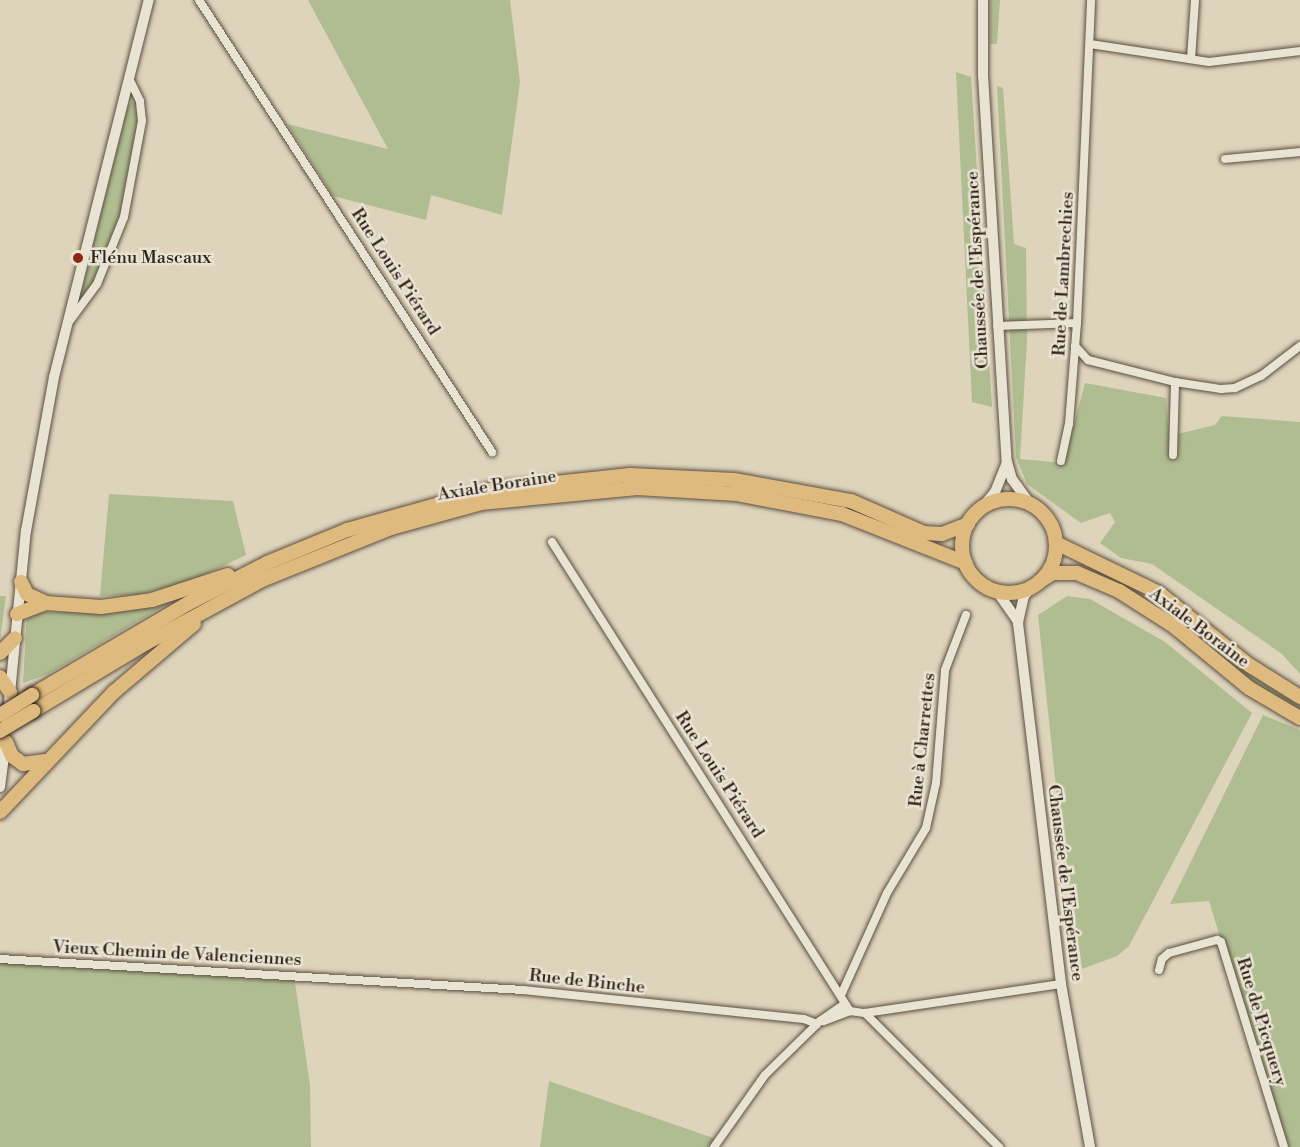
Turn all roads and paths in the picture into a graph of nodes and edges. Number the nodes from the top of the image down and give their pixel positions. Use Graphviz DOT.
graph roads {
  1 [pos="150,0"];
  2 [pos="199,0"];
  3 [pos="982,0"];
  4 [pos="1091,0"];
  5 [pos="1195,0"];
  6 [pos="1090,44"];
  7 [pos="1300,51"];
  8 [pos="1191,59"];
  9 [pos="129,78"];
  10 [pos="1300,152"];
  11 [pos="1225,159"];
  12 [pos="1077,323"];
  13 [pos="65,326"];
  14 [pos="997,326"];
  15 [pos="1075,346"];
  16 [pos="1300,346"];
  17 [pos="1175,382"];
  18 [pos="492,452"];
  19 [pos="1173,455"];
  20 [pos="1061,461"];
  21 [pos="1007,462"];
  22 [pos="1030,504"];
  23 [pos="982,508"];
  24 [pos="968,524"];
  25 [pos="552,542"];
  26 [pos="1056,543"];
  27 [pos="267,562"];
  28 [pos="966,563"];
  29 [pos="21,582"];
  30 [pos="1036,584"];
  31 [pos="241,590"];
  32 [pos="996,590"];
  33 [pos="46,603"];
  34 [pos="17,614"];
  35 [pos="966,615"];
  36 [pos="1018,622"];
  37 [pos="15,638"];
  38 [pos="0,653"];
  39 [pos="0,677"];
  40 [pos="10,692"];
  41 [pos="1300,697"];
  42 [pos="0,715"];
  43 [pos="1300,718"];
  44 [pos="3,737"];
  45 [pos="46,759"];
  46 [pos="0,787"];
  47 [pos="0,812"];
  48 [pos="0,958"];
  49 [pos="1159,970"];
  50 [pos="352,979"];
  51 [pos="1061,984"];
  52 [pos="841,995"];
  53 [pos="843,1005"];
  54 [pos="850,1011"];
  55 [pos="865,1013"];
  56 [pos="819,1023"];
  57 [pos="714,1147"];
  58 [pos="999,1147"];
  59 [pos="1090,1147"];
  60 [pos="1284,1147"];
  1 -- 9 [label="main road"];
  2 -- 18 [label="street, Rue Louis Piérard"];
  3 -- 14 [label="main road, Chaussée de l'Espérance"];
  4 -- 6 [label="street, Rue de Lambrechies"];
  5 -- 8 [label="street"];
  6 -- 8 [label="street"];
  6 -- 12 [label="street, Rue de Lambrechies"];
  7 -- 8 [label="street"];
  9 -- 13 [label="main road"];
  9 -- 13 [label="street"];
  10 -- 11 [label="street"];
  12 -- 14 [label="street"];
  12 -- 15 [label="street, Rue de Lambrechies"];
  13 -- 29 [label="main road"];
  14 -- 21 [label="main road, Chaussée de l'Espérance"];
  15 -- 17 [label="street"];
  15 -- 20 [label="street, Rue de Lambrechies"];
  16 -- 17 [label="street"];
  17 -- 19 [label="street"];
  21 -- 22 [label="main road"];
  21 -- 23 [label="main road"];
  22 -- 23 [label="highway"];
  22 -- 26 [label="highway"];
  23 -- 24 [label="highway"];
  24 -- 27 [label="highway, Axiale Boraine"];
  24 -- 28 [label="highway"];
  25 -- 52 [label="street, Rue Louis Piérard"];
  26 -- 30 [label="highway"];
  26 -- 41 [label="highway, Axiale Boraine"];
  27 -- 33 [label="highway"];
  27 -- 42 [label="highway, Axiale Boraine, bridge"];
  28 -- 31 [label="highway, Axiale Boraine"];
  28 -- 32 [label="highway"];
  29 -- 33 [label="highway"];
  29 -- 34 [label="main road"];
  30 -- 32 [label="highway"];
  30 -- 36 [label="main road"];
  30 -- 43 [label="highway, Axiale Boraine"];
  31 -- 44 [label="highway, Axiale Boraine, bridge"];
  31 -- 45 [label="highway"];
  32 -- 36 [label="main road"];
  33 -- 34 [label="highway"];
  34 -- 37 [label="main road"];
  35 -- 52 [label="street, Rue à Charrettes"];
  36 -- 51 [label="main road, Chaussée de l'Espérance"];
  37 -- 38 [label="highway"];
  37 -- 40 [label="main road"];
  39 -- 40 [label="highway"];
  40 -- 44 [label="main road"];
  44 -- 45 [label="highway"];
  44 -- 46 [label="main road"];
  45 -- 47 [label="highway"];
  48 -- 50 [label="street, Vieux Chemin de Valenciennes"];
  49 -- 60 [label="street, Rue de Picquery"];
  50 -- 56 [label="street, Rue de Binche"];
  51 -- 55 [label="street"];
  51 -- 59 [label="main road, Chaussée de l'Espérance"];
  52 -- 53 [label="street, Rue Louis Piérard"];
  53 -- 54 [label="street"];
  53 -- 56 [label="street"];
  54 -- 55 [label="street"];
  54 -- 56 [label="street"];
  55 -- 58 [label="street"];
  56 -- 57 [label="street"];
}
